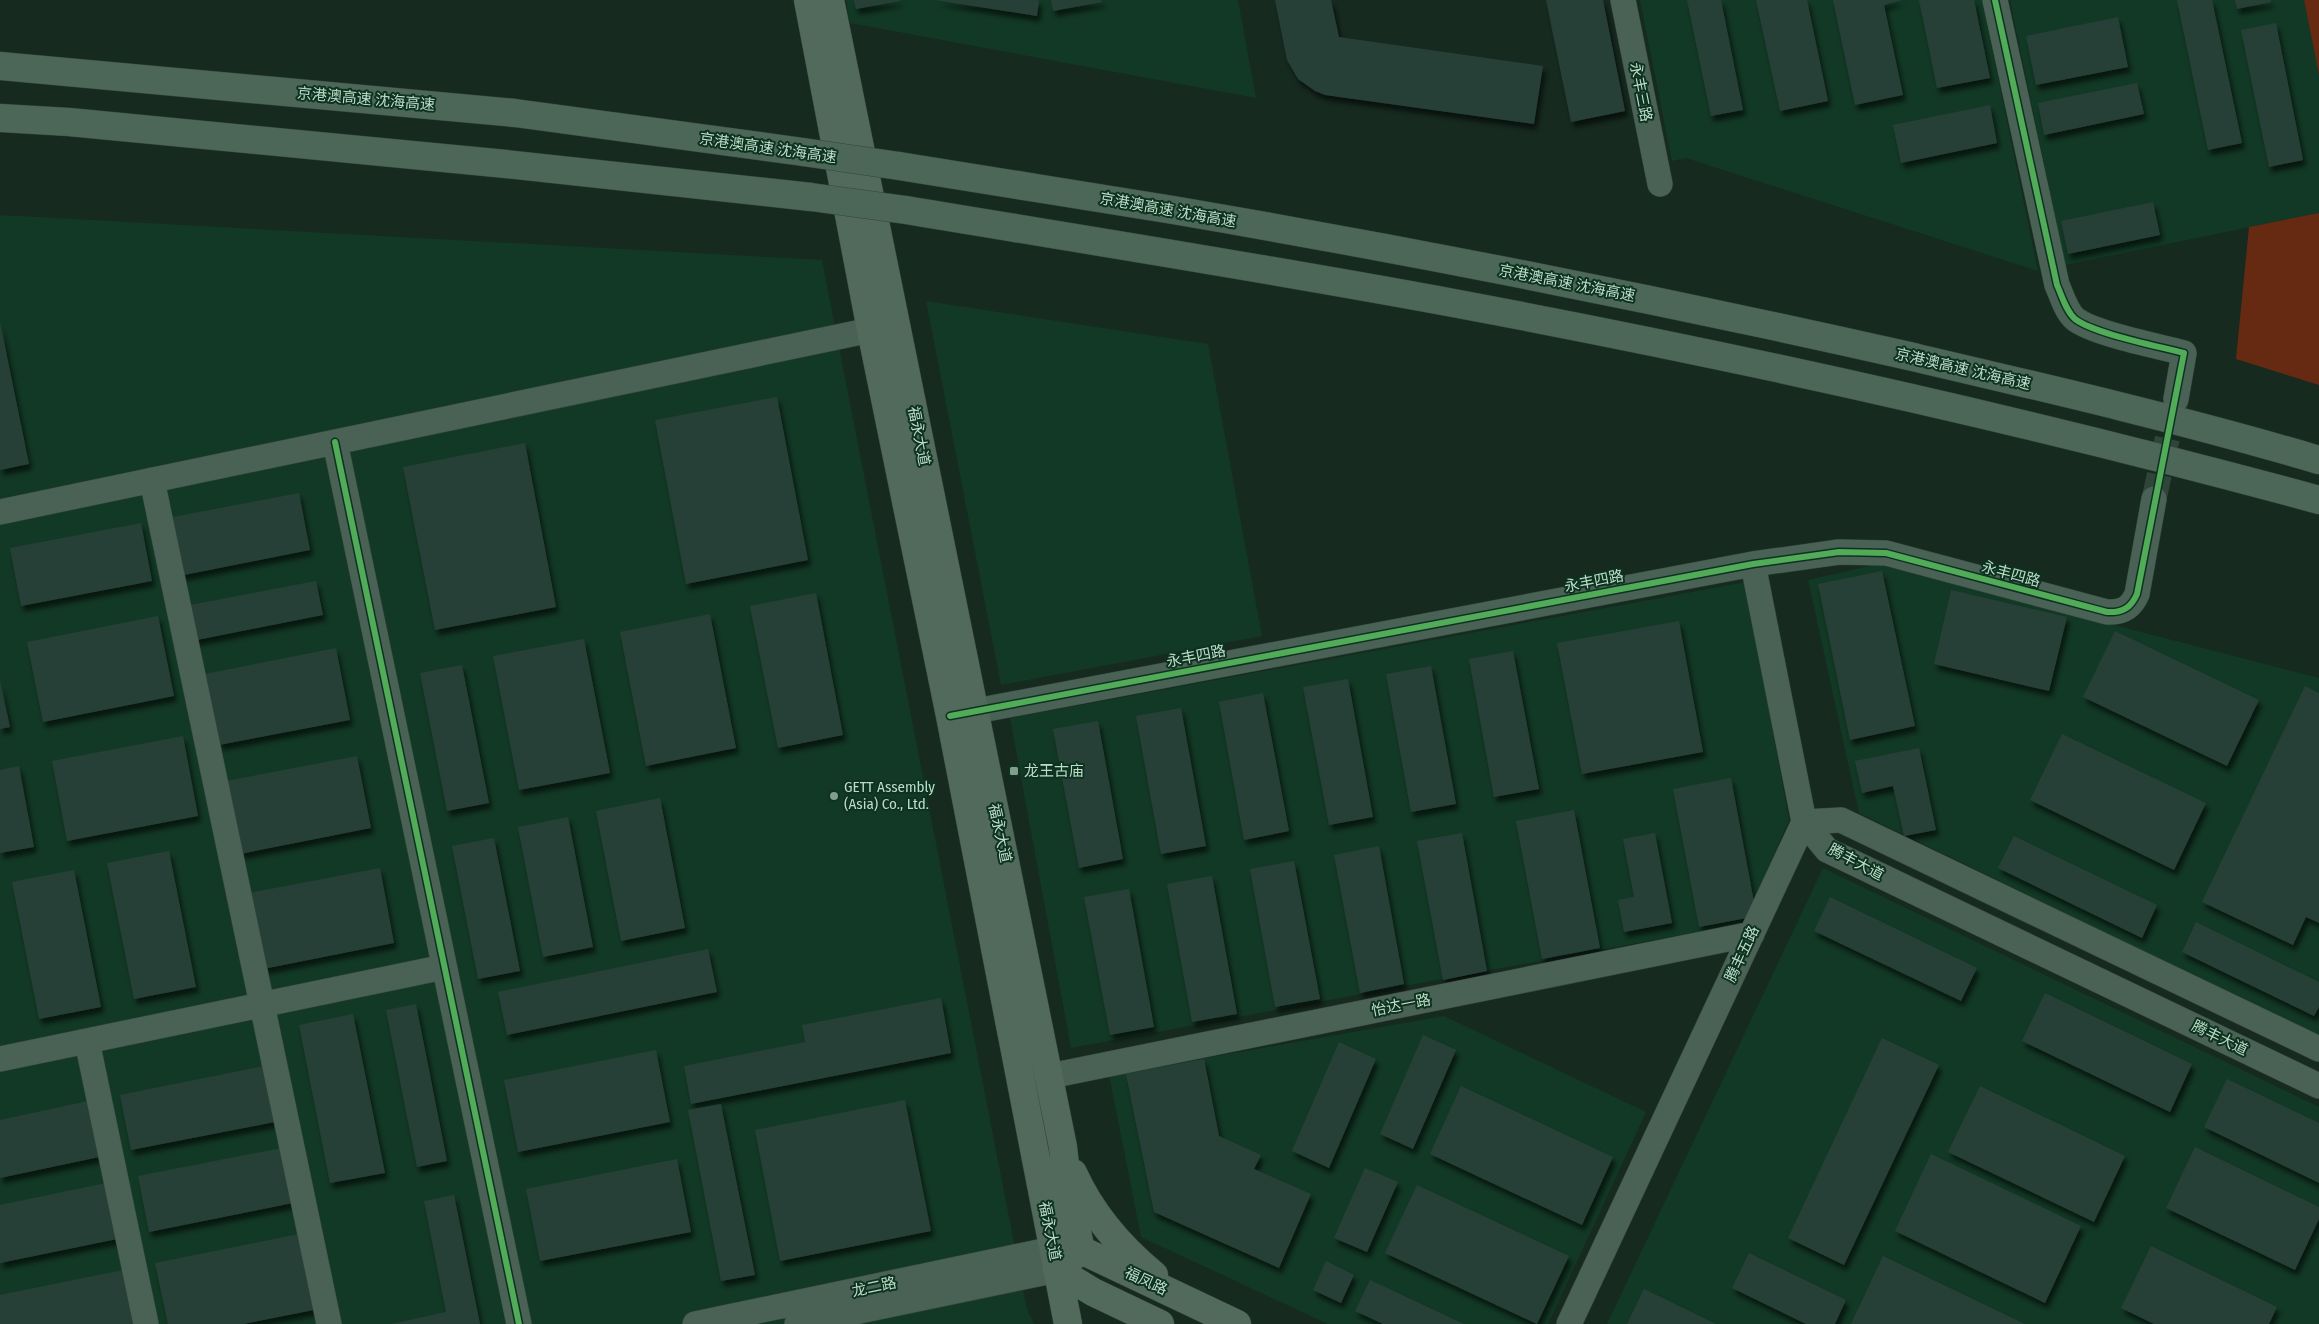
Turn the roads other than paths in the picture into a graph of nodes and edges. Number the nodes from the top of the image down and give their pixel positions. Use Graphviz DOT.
graph roads {
  1 [pos="808,0"];
  2 [pos="830,0"];
  3 [pos="1623,0"];
  4 [pos="1995,0"];
  5 [pos="0,66"];
  6 [pos="0,118"];
  7 [pos="1660,184"];
  8 [pos="870,330"];
  9 [pos="2176,399"];
  10 [pos="335,442"];
  11 [pos="2319,460"];
  12 [pos="152,480"];
  13 [pos="2154,499"];
  14 [pos="2319,500"];
  15 [pos="0,512"];
  16 [pos="1753,564"];
  17 [pos="962,713"];
  18 [pos="1804,822"];
  19 [pos="1752,934"];
  20 [pos="444,967"];
  21 [pos="262,1005"];
  22 [pos="87,1041"];
  23 [pos="2319,1049"];
  24 [pos="0,1059"];
  25 [pos="1050,1076"];
  26 [pos="2319,1086"];
  27 [pos="1063,1147"];
  28 [pos="1081,1250"];
  29 [pos="1055,1259"];
  30 [pos="1180,1297"];
  31 [pos="146,1324"];
  32 [pos="329,1324"];
  33 [pos="519,1324"];
  34 [pos="695,1324"];
  35 [pos="797,1324"];
  36 [pos="1068,1324"];
  37 [pos="1160,1324"];
  38 [pos="1237,1324"];
  39 [pos="1569,1324"];
  1 -- 8 [label="main road, 福永大道"];
  2 -- 17 [label="main road, 福永大道"];
  3 -- 7 [label="street, 永丰三路"];
  4 -- 9 [label="street"];
  5 -- 11 [label="highway, 京港澳高速 沈海高速, bridge"];
  6 -- 14 [label="highway, bridge"];
  8 -- 10 [label="street"];
  8 -- 17 [label="main road, 福永大道"];
  10 -- 12 [label="street"];
  10 -- 20 [label="street"];
  12 -- 15 [label="street"];
  12 -- 21 [label="street"];
  13 -- 16 [label="street, 永丰四路"];
  16 -- 17 [label="street, 永丰四路"];
  16 -- 18 [label="street"];
  17 -- 25 [label="main road, 福永大道"];
  17 -- 29 [label="main road, 福永大道"];
  18 -- 19 [label="street, 腾丰五路"];
  18 -- 23 [label="street, 腾丰大道"];
  18 -- 26 [label="street, 腾丰大道"];
  19 -- 25 [label="street, 怡达一路"];
  19 -- 39 [label="street, 腾丰五路"];
  20 -- 21 [label="street"];
  20 -- 33 [label="street"];
  21 -- 22 [label="street"];
  21 -- 32 [label="street"];
  22 -- 24 [label="street"];
  22 -- 31 [label="street"];
  25 -- 27 [label="main road, 福永大道"];
  27 -- 28 [label="main road, 福永大道"];
  27 -- 30 [label="main road"];
  28 -- 29 [label="main road, 福凤路"];
  28 -- 30 [label="main road, 福凤路"];
  29 -- 34 [label="street, 龙二路"];
  29 -- 35 [label="street, 龙二路"];
  29 -- 36 [label="main road, 福永大道"];
  29 -- 37 [label="main road"];
  30 -- 38 [label="main road, 福凤路"];
}
